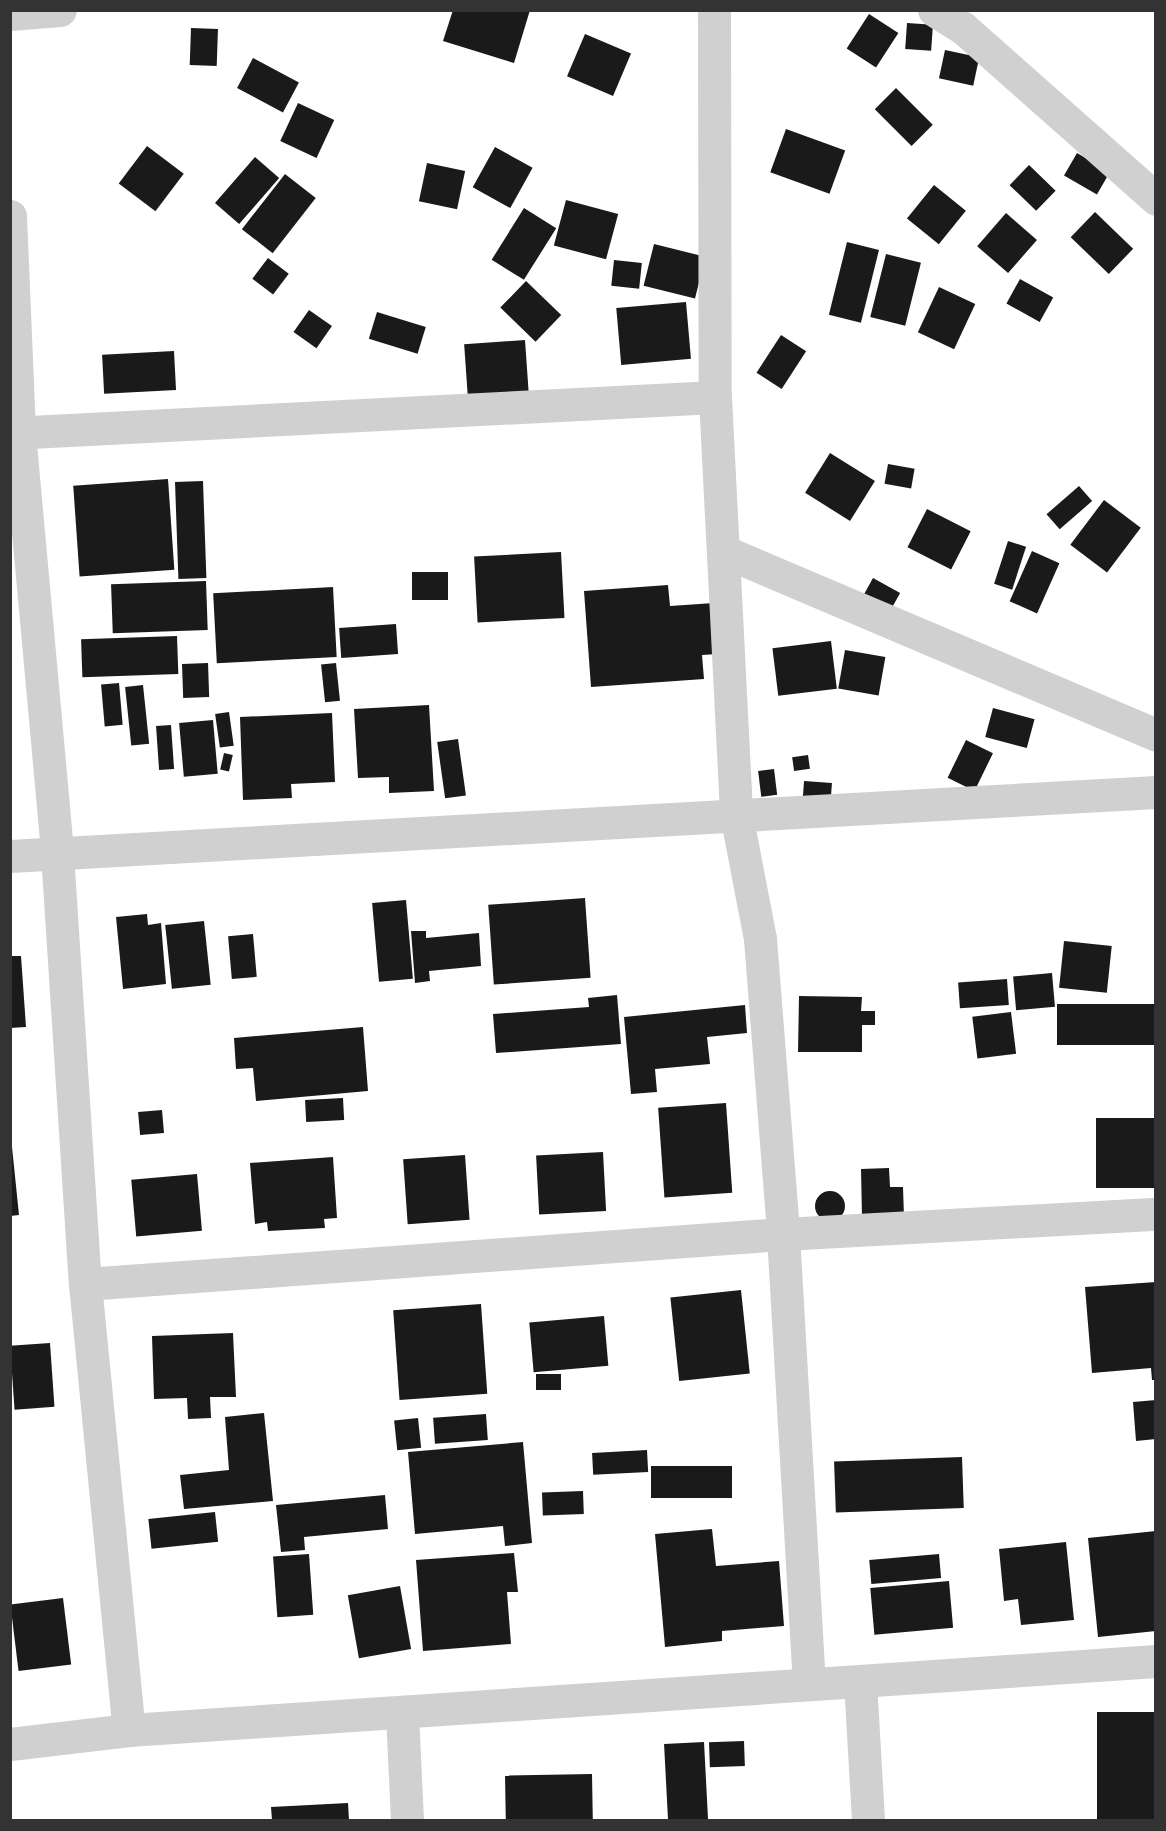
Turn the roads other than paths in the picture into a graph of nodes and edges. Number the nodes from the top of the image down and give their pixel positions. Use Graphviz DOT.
graph roads {
  1 [pos="60,10"];
  2 [pos="714,10"];
  3 [pos="934,10"];
  4 [pos="10,14"];
  5 [pos="1155,199"];
  6 [pos="10,216"];
  7 [pos="715,397"];
  8 [pos="15,433"];
  9 [pos="723,551"];
  10 [pos="1155,735"];
  11 [pos="1155,792"];
  12 [pos="736,814"];
  13 [pos="57,853"];
  14 [pos="10,856"];
  15 [pos="1155,1214"];
  16 [pos="783,1234"];
  17 [pos="85,1284"];
  18 [pos="1155,1661"];
  19 [pos="860,1681"];
  20 [pos="809,1682"];
  21 [pos="402,1714"];
  22 [pos="129,1730"];
  23 [pos="10,1744"];
  24 [pos="407,1821"];
  25 [pos="868,1821"];
  1 -- 4 [label="street"];
  2 -- 7 [label="street"];
  3 -- 5 [label="street"];
  6 -- 8 [label="street"];
  7 -- 8 [label="street"];
  7 -- 9 [label="street"];
  8 -- 13 [label="street"];
  9 -- 10 [label="street"];
  9 -- 12 [label="street"];
  11 -- 12 [label="street"];
  12 -- 13 [label="street"];
  12 -- 16 [label="street"];
  13 -- 14 [label="street"];
  13 -- 17 [label="street"];
  15 -- 16 [label="street"];
  16 -- 17 [label="street"];
  16 -- 20 [label="street"];
  17 -- 22 [label="street"];
  18 -- 19 [label="street"];
  19 -- 20 [label="street"];
  19 -- 25 [label="street"];
  20 -- 21 [label="street"];
  21 -- 22 [label="street"];
  21 -- 24 [label="street"];
  22 -- 23 [label="street"];
}
